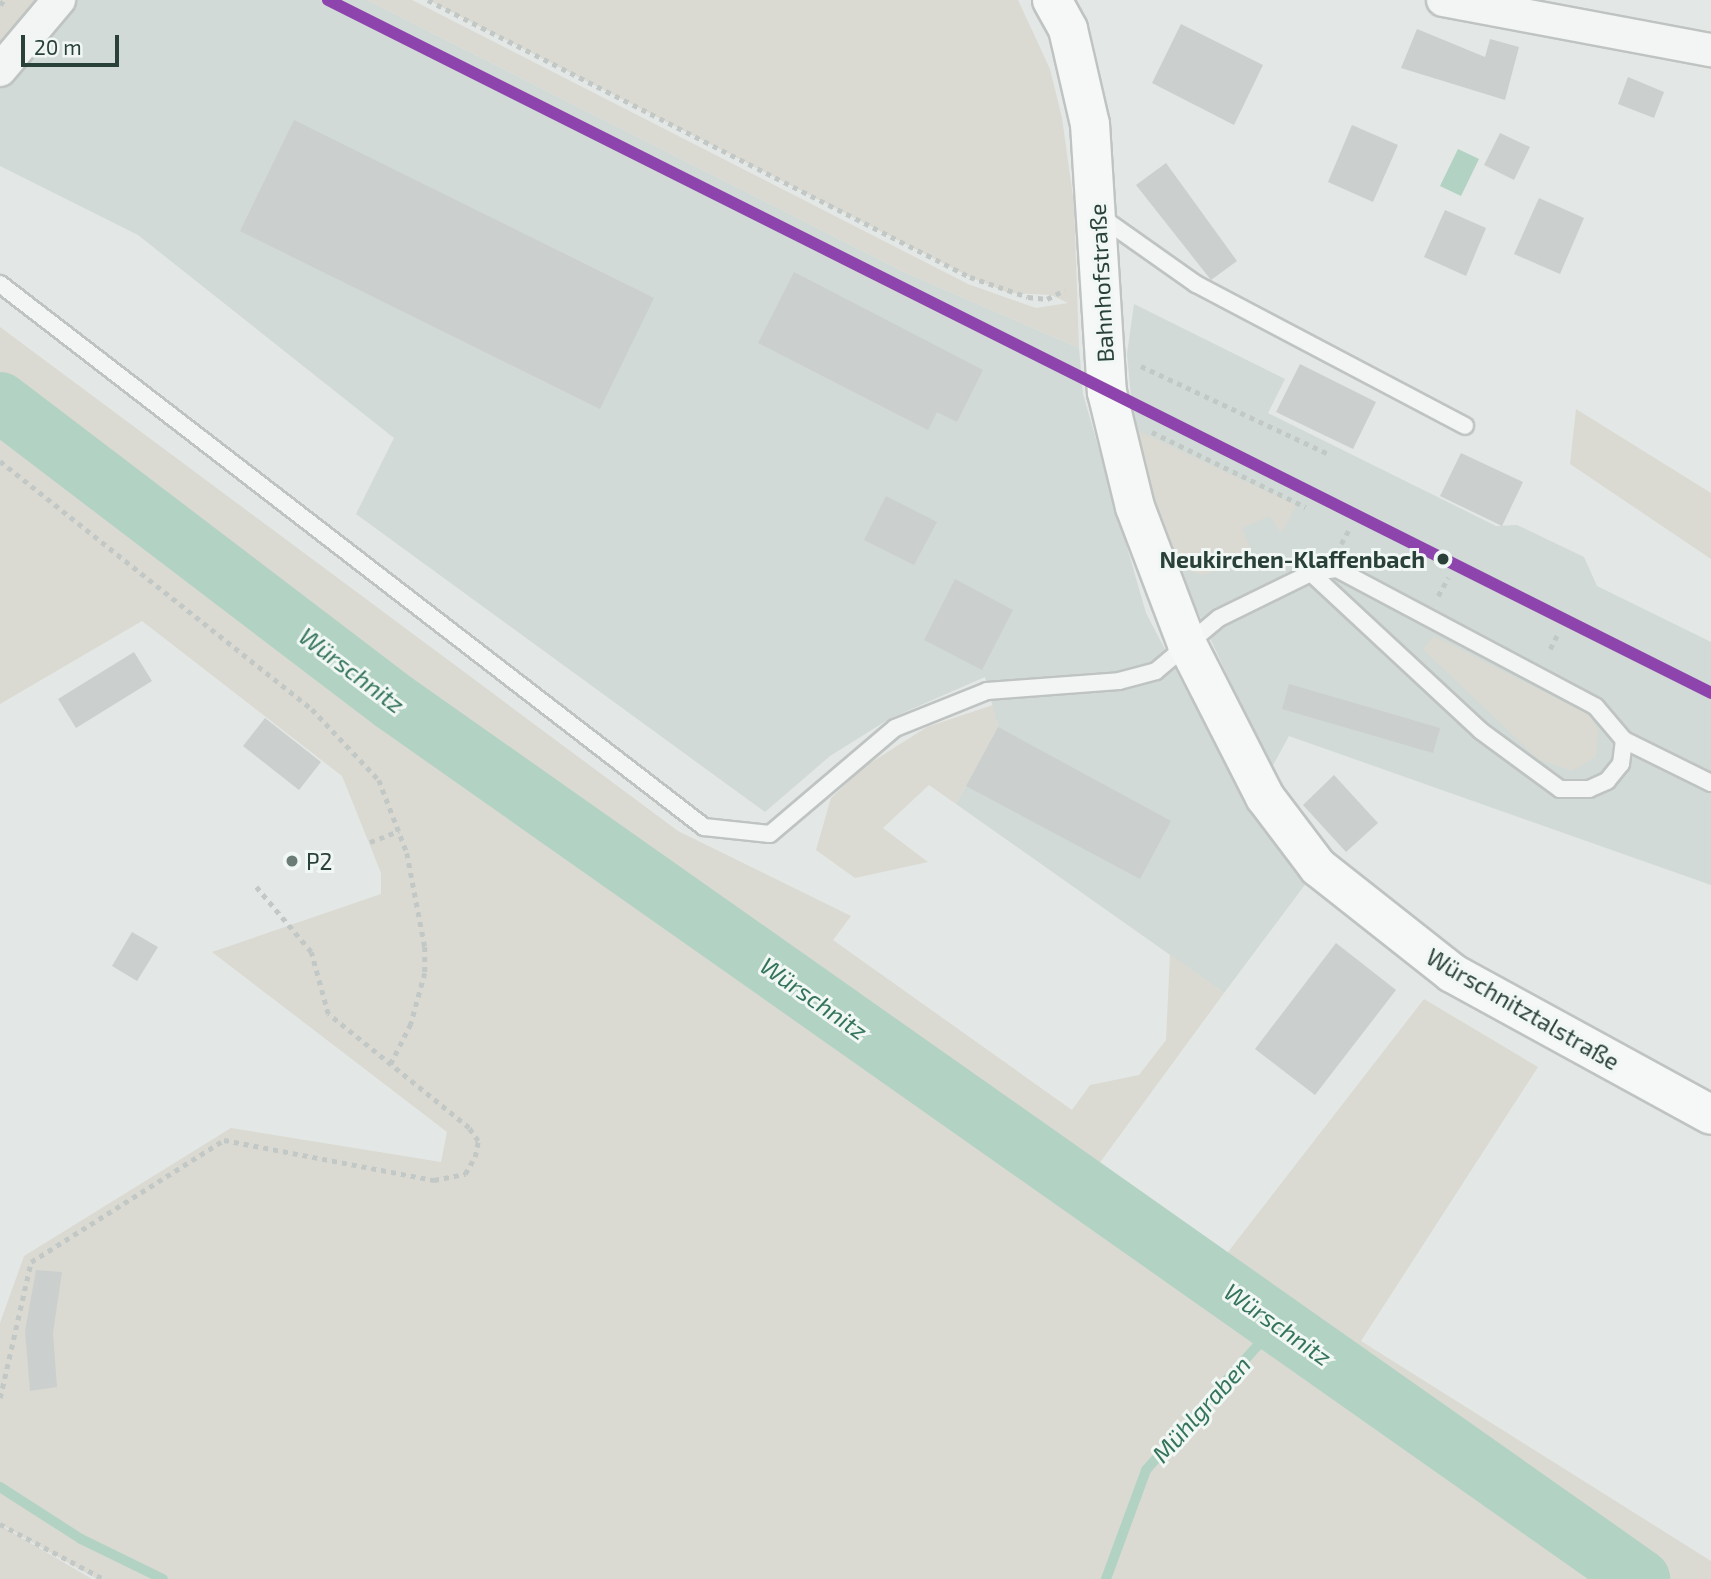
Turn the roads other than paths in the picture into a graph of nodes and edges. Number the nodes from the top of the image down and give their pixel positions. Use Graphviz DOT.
graph roads {
  1 [pos="59,0"];
  2 [pos="1052,0"];
  3 [pos="1443,0"];
  4 [pos="1711,50"];
  5 [pos="0,70"];
  6 [pos="1099,216"];
  7 [pos="0,284"];
  8 [pos="1465,426"];
  9 [pos="1311,573"];
  10 [pos="1187,644"];
  11 [pos="1624,740"];
  12 [pos="1711,783"];
  13 [pos="1711,1115"];
  1 -- 5 [label="street"];
  2 -- 6 [label="main road, Bahnhofstraße"];
  3 -- 4 [label="street"];
  6 -- 8 [label="lane"];
  6 -- 10 [label="main road, Bahnhofstraße"];
  7 -- 10 [label="lane"];
  9 -- 10 [label="lane"];
  9 -- 11 [label="lane"];
  9 -- 11 [label="lane"];
  10 -- 13 [label="main road, Würschnitztalstraße"];
  11 -- 12 [label="lane"];
}
